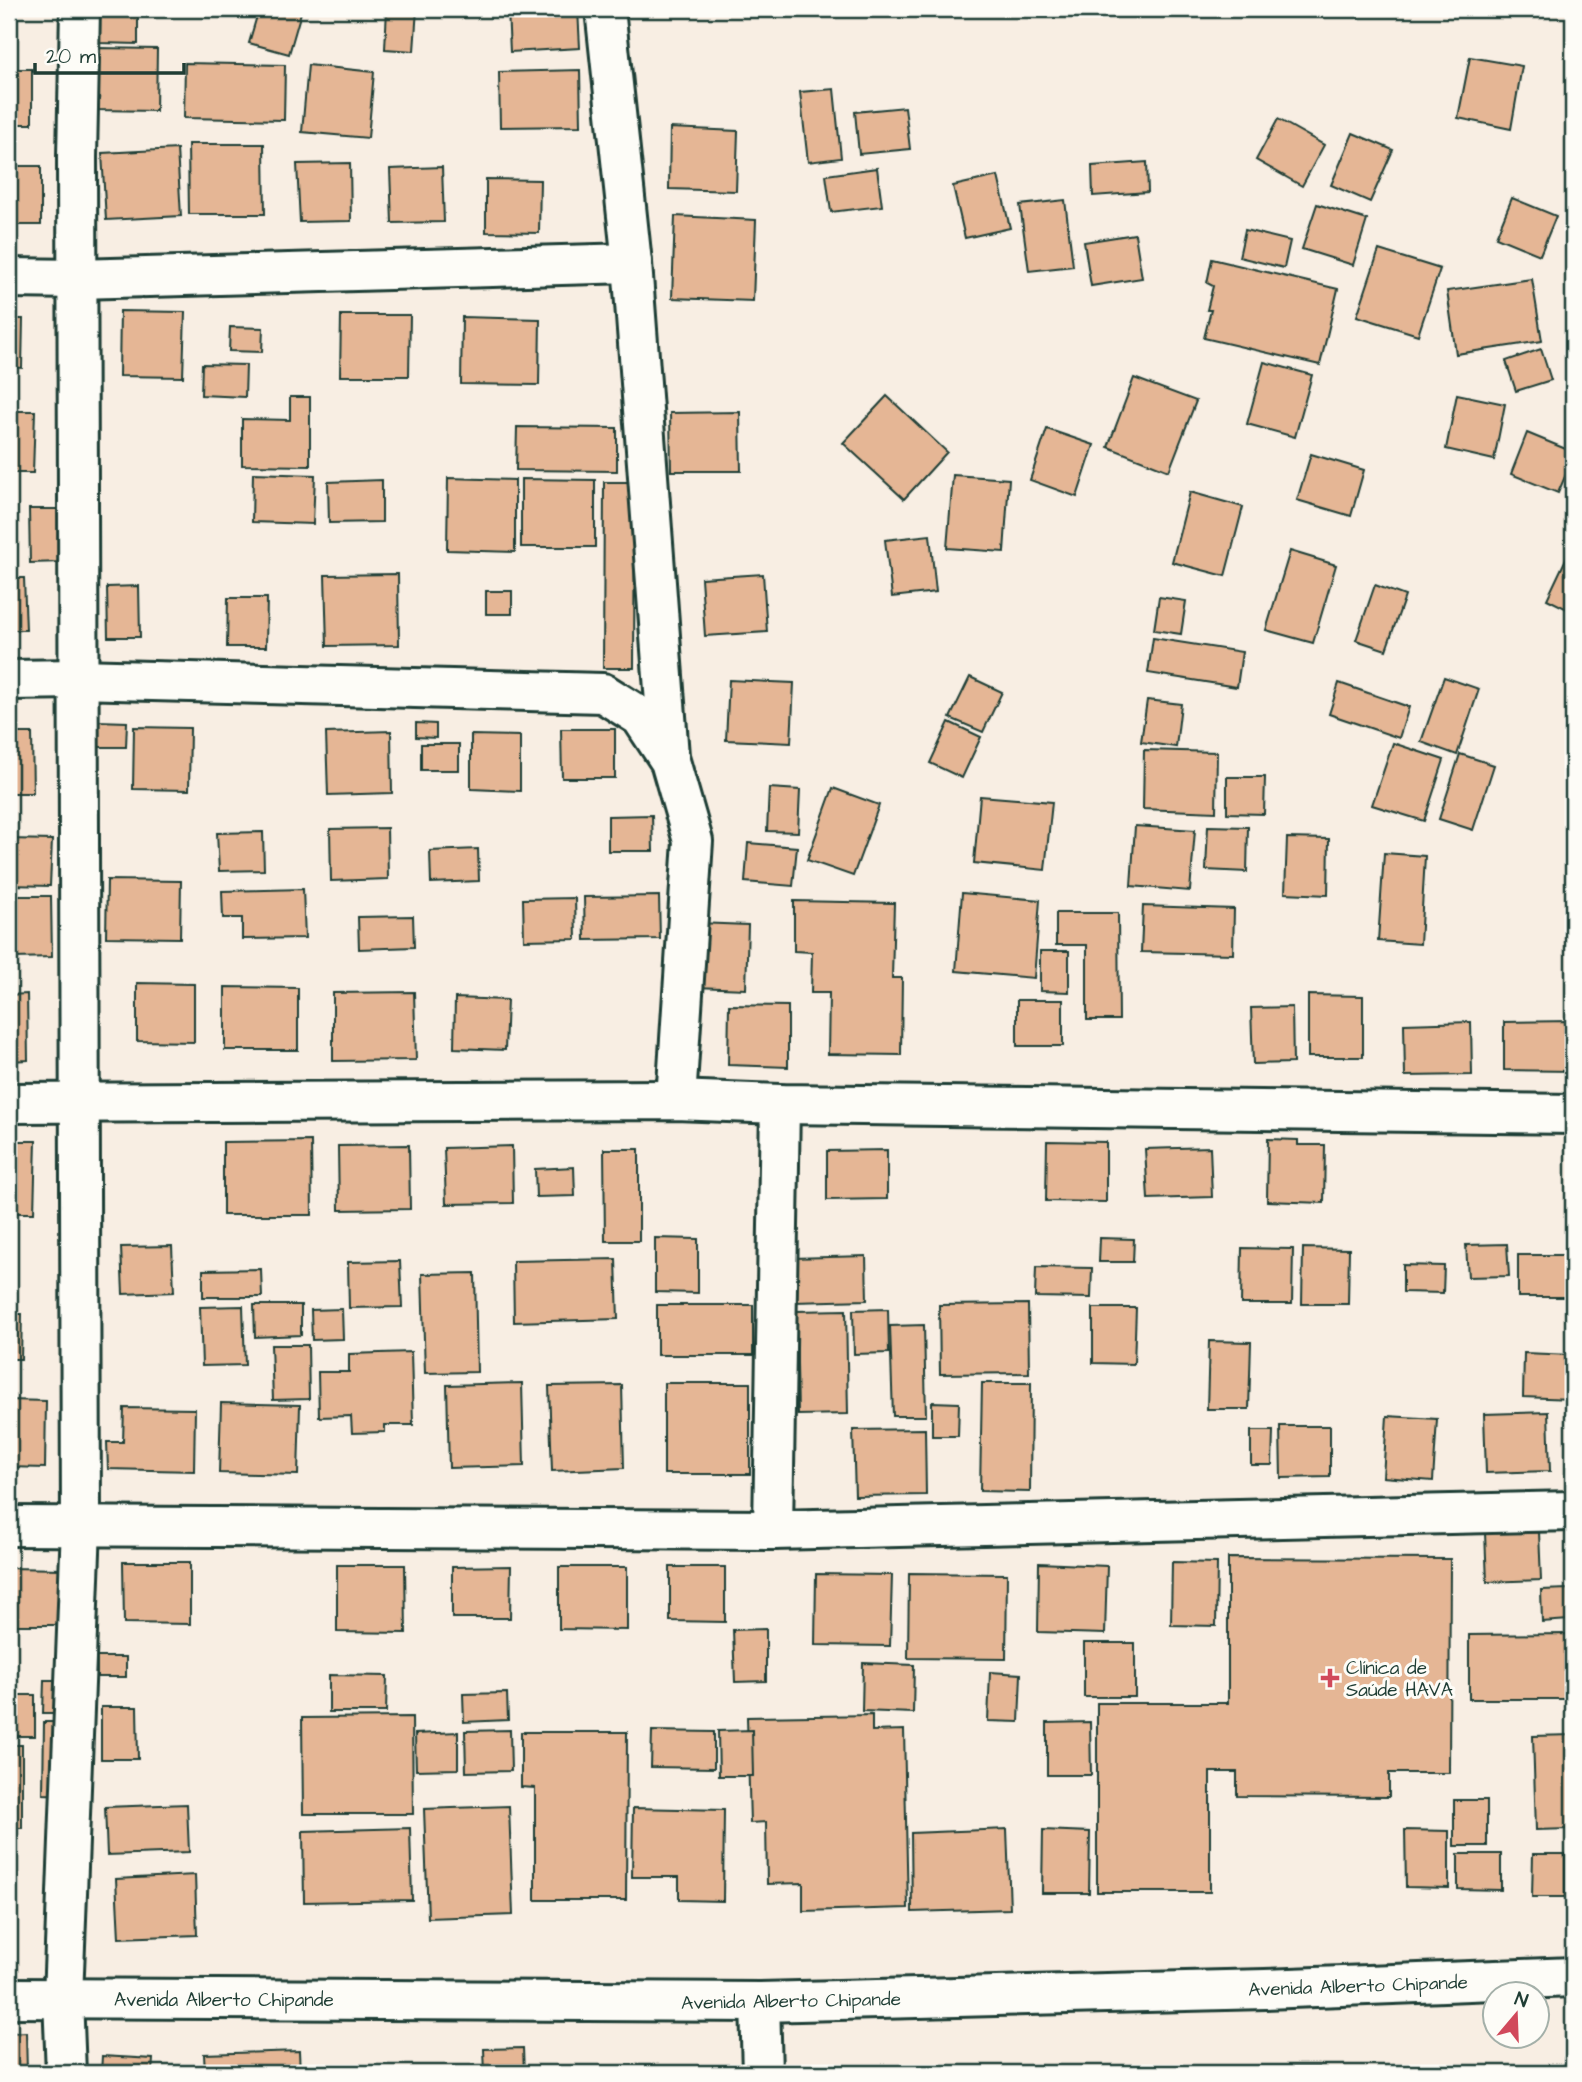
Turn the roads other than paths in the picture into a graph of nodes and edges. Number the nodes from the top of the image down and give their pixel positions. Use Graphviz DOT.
graph roads {
  1 [pos="80,9"];
  2 [pos="605,9"];
  3 [pos="632,263"];
  4 [pos="9,278"];
  5 [pos="78,279"];
  6 [pos="78,679"];
  7 [pos="9,680"];
  8 [pos="670,761"];
  9 [pos="676,1100"];
  10 [pos="81,1102"];
  11 [pos="9,1103"];
  12 [pos="780,1104"];
  13 [pos="1573,1114"];
  14 [pos="1573,1511"];
  15 [pos="9,1526"];
  16 [pos="81,1526"];
  17 [pos="773,1530"];
  18 [pos="1573,1976"];
  19 [pos="9,1998"];
  20 [pos="63,1998"];
  21 [pos="760,2002"];
  22 [pos="66,2073"];
  23 [pos="762,2073"];
  1 -- 5 [label="street"];
  2 -- 3 [label="street"];
  3 -- 5 [label="street"];
  3 -- 8 [label="street"];
  4 -- 5 [label="street"];
  5 -- 6 [label="street"];
  6 -- 7 [label="street"];
  6 -- 8 [label="street"];
  6 -- 10 [label="street"];
  8 -- 9 [label="street"];
  9 -- 10 [label="street"];
  9 -- 12 [label="street"];
  10 -- 11 [label="street"];
  10 -- 16 [label="street"];
  12 -- 13 [label="street"];
  12 -- 17 [label="street"];
  14 -- 17 [label="street"];
  15 -- 16 [label="street"];
  16 -- 17 [label="street"];
  16 -- 20 [label="street"];
  18 -- 21 [label="street, Avenida Alberto Chipande"];
  19 -- 20 [label="street, Avenida Alberto Chipande"];
  20 -- 21 [label="street, Avenida Alberto Chipande"];
  20 -- 22 [label="street"];
  21 -- 23 [label="street"];
}
